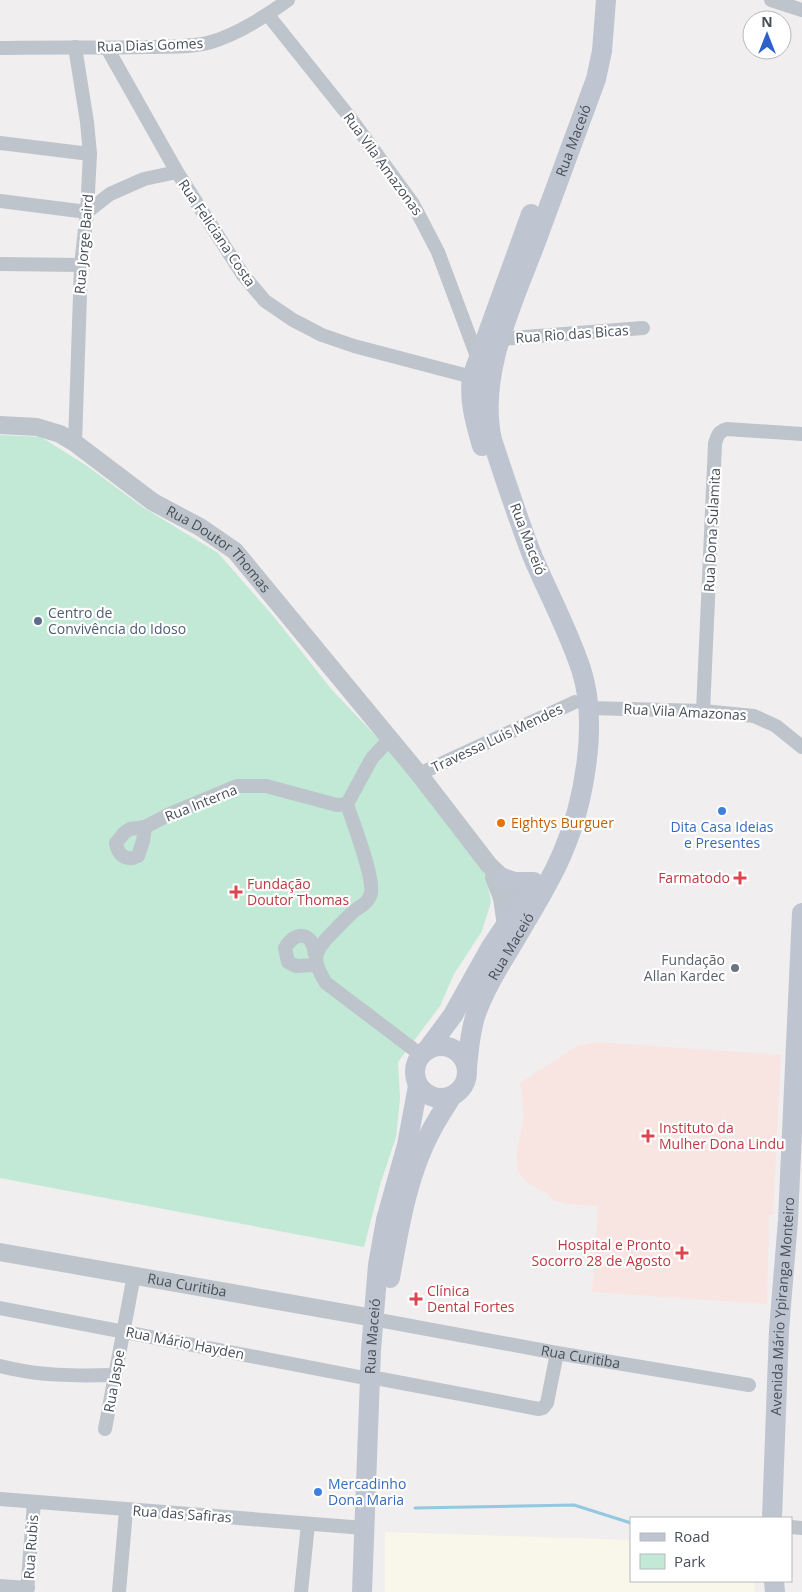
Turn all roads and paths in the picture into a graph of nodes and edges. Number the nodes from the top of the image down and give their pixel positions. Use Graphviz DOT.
graph roads {
  1 [pos="288,0"];
  2 [pos="593,0"];
  3 [pos="606,0"];
  4 [pos="771,0"];
  5 [pos="802,10"];
  6 [pos="268,15"];
  7 [pos="75,46"];
  8 [pos="0,48"];
  9 [pos="108,48"];
  10 [pos="0,143"];
  11 [pos="90,154"];
  12 [pos="177,172"];
  13 [pos="0,201"];
  14 [pos="88,212"];
  15 [pos="0,264"];
  16 [pos="81,265"];
  17 [pos="643,328"];
  18 [pos="500,339"];
  19 [pos="480,374"];
  20 [pos="0,426"];
  21 [pos="802,434"];
  22 [pos="75,443"];
  23 [pos="582,705"];
  24 [pos="703,712"];
  25 [pos="390,739"];
  26 [pos="802,747"];
  27 [pos="419,774"];
  28 [pos="347,804"];
  29 [pos="145,827"];
  30 [pos="496,872"];
  31 [pos="534,882"];
  32 [pos="518,907"];
  33 [pos="802,913"];
  34 [pos="514,927"];
  35 [pos="801,937"];
  36 [pos="424,1053"];
  37 [pos="467,1067"];
  38 [pos="418,1086"];
  39 [pos="452,1096"];
  40 [pos="393,1220"];
  41 [pos="0,1252"];
  42 [pos="134,1275"];
  43 [pos="0,1308"];
  44 [pos="379,1320"];
  45 [pos="123,1331"];
  46 [pos="557,1353"];
  47 [pos="0,1366"];
  48 [pos="114,1375"];
  49 [pos="376,1379"];
  50 [pos="749,1384"];
  51 [pos="105,1429"];
  52 [pos="0,1499"];
  53 [pos="34,1502"];
  54 [pos="126,1510"];
  55 [pos="772,1517"];
  56 [pos="308,1524"];
  57 [pos="364,1528"];
  58 [pos="0,1586"];
  59 [pos="27,1590"];
  60 [pos="119,1592"];
  61 [pos="301,1592"];
  62 [pos="362,1592"];
  63 [pos="375,1592"];
  1 -- 6 [label="street, Rua Dias Gomes"];
  2 -- 19 [label="main road, Rua Maceió"];
  3 -- 18 [label="main road, Rua Maceió"];
  4 -- 5 [label="street"];
  6 -- 9 [label="street, Rua Dias Gomes"];
  6 -- 19 [label="street, Rua Vila Amazonas"];
  7 -- 8 [label="street, Rua Dias Gomes"];
  7 -- 9 [label="street, Rua Dias Gomes"];
  7 -- 11 [label="street, Rua Jorge Baird"];
  9 -- 12 [label="street, Rua Feliciana Costa"];
  10 -- 11 [label="street"];
  11 -- 14 [label="street, Rua Jorge Baird"];
  12 -- 14 [label="street"];
  12 -- 19 [label="street, Rua Feliciana Costa"];
  13 -- 14 [label="street"];
  14 -- 16 [label="street, Rua Jorge Baird"];
  15 -- 16 [label="street"];
  16 -- 22 [label="street, Rua Jorge Baird"];
  17 -- 18 [label="street, Rua Rio das Bicas"];
  18 -- 19 [label="main road, Rua Maceió"];
  19 -- 23 [label="main road, Rua Maceió"];
  20 -- 22 [label="street, Rua Doutor Thomas"];
  21 -- 24 [label="street, Rua Dona Sulamita"];
  22 -- 25 [label="street, Rua Doutor Thomas"];
  23 -- 24 [label="street, Rua Vila Amazonas"];
  23 -- 27 [label="street, Travessa Luis Mendes"];
  23 -- 31 [label="main road, Rua Maceió"];
  23 -- 34 [label="main road, Rua Maceió"];
  24 -- 26 [label="street, Rua Vila Amazonas"];
  25 -- 27 [label="street, Rua Doutor Thomas"];
  25 -- 28 [label="street"];
  27 -- 30 [label="street, Rua Doutor Thomas"];
  28 -- 29 [label="street, Rua Interna"];
  28 -- 36 [label="street"];
  30 -- 31 [label="main road"];
  30 -- 32 [label="street, Rua Doutor Thomas"];
  30 -- 34 [label="street, Rua Doutor Thomas"];
  31 -- 32 [label="main road, Rua Maceió"];
  32 -- 34 [label="main road, Rua Maceió"];
  33 -- 35 [label="main road, Avenida Mário Ypiranga Monteiro"];
  34 -- 36 [label="main road, Rua Maceió"];
  34 -- 37 [label="main road, Rua Maceió"];
  35 -- 55 [label="main road, Avenida Mário Ypiranga Monteiro"];
  36 -- 37 [label="main road"];
  36 -- 38 [label="main road"];
  37 -- 39 [label="main road"];
  38 -- 39 [label="main road"];
  38 -- 40 [label="main road, Rua Maceió"];
  39 -- 40 [label="main road, Rua Maceió"];
  40 -- 44 [label="main road, Rua Maceió"];
  41 -- 42 [label="street, Rua Curitiba"];
  42 -- 44 [label="street, Rua Curitiba"];
  42 -- 45 [label="street, Rua Jaspe"];
  43 -- 45 [label="street, Rua Mário Hayden"];
  44 -- 46 [label="street, Rua Curitiba"];
  44 -- 49 [label="main road, Rua Maceió"];
  45 -- 48 [label="street, Rua Jaspe"];
  45 -- 49 [label="street, Rua Mário Hayden"];
  46 -- 49 [label="street, Rua Mário Hayden"];
  46 -- 50 [label="street, Rua Curitiba"];
  47 -- 48 [label="street"];
  48 -- 51 [label="street, Rua Jaspe"];
  49 -- 57 [label="main road, Rua Maceió"];
  49 -- 63 [label="main road, Rua Maceió"];
  52 -- 53 [label="street, Rua das Safiras"];
  53 -- 54 [label="street, Rua das Safiras"];
  53 -- 59 [label="street, Rua Rubis"];
  54 -- 56 [label="street, Rua das Safiras"];
  54 -- 60 [label="street"];
  56 -- 57 [label="street, Rua das Safiras"];
  56 -- 61 [label="street"];
  57 -- 62 [label="main road, Rua Maceió"];
  58 -- 59 [label="street"];
}
